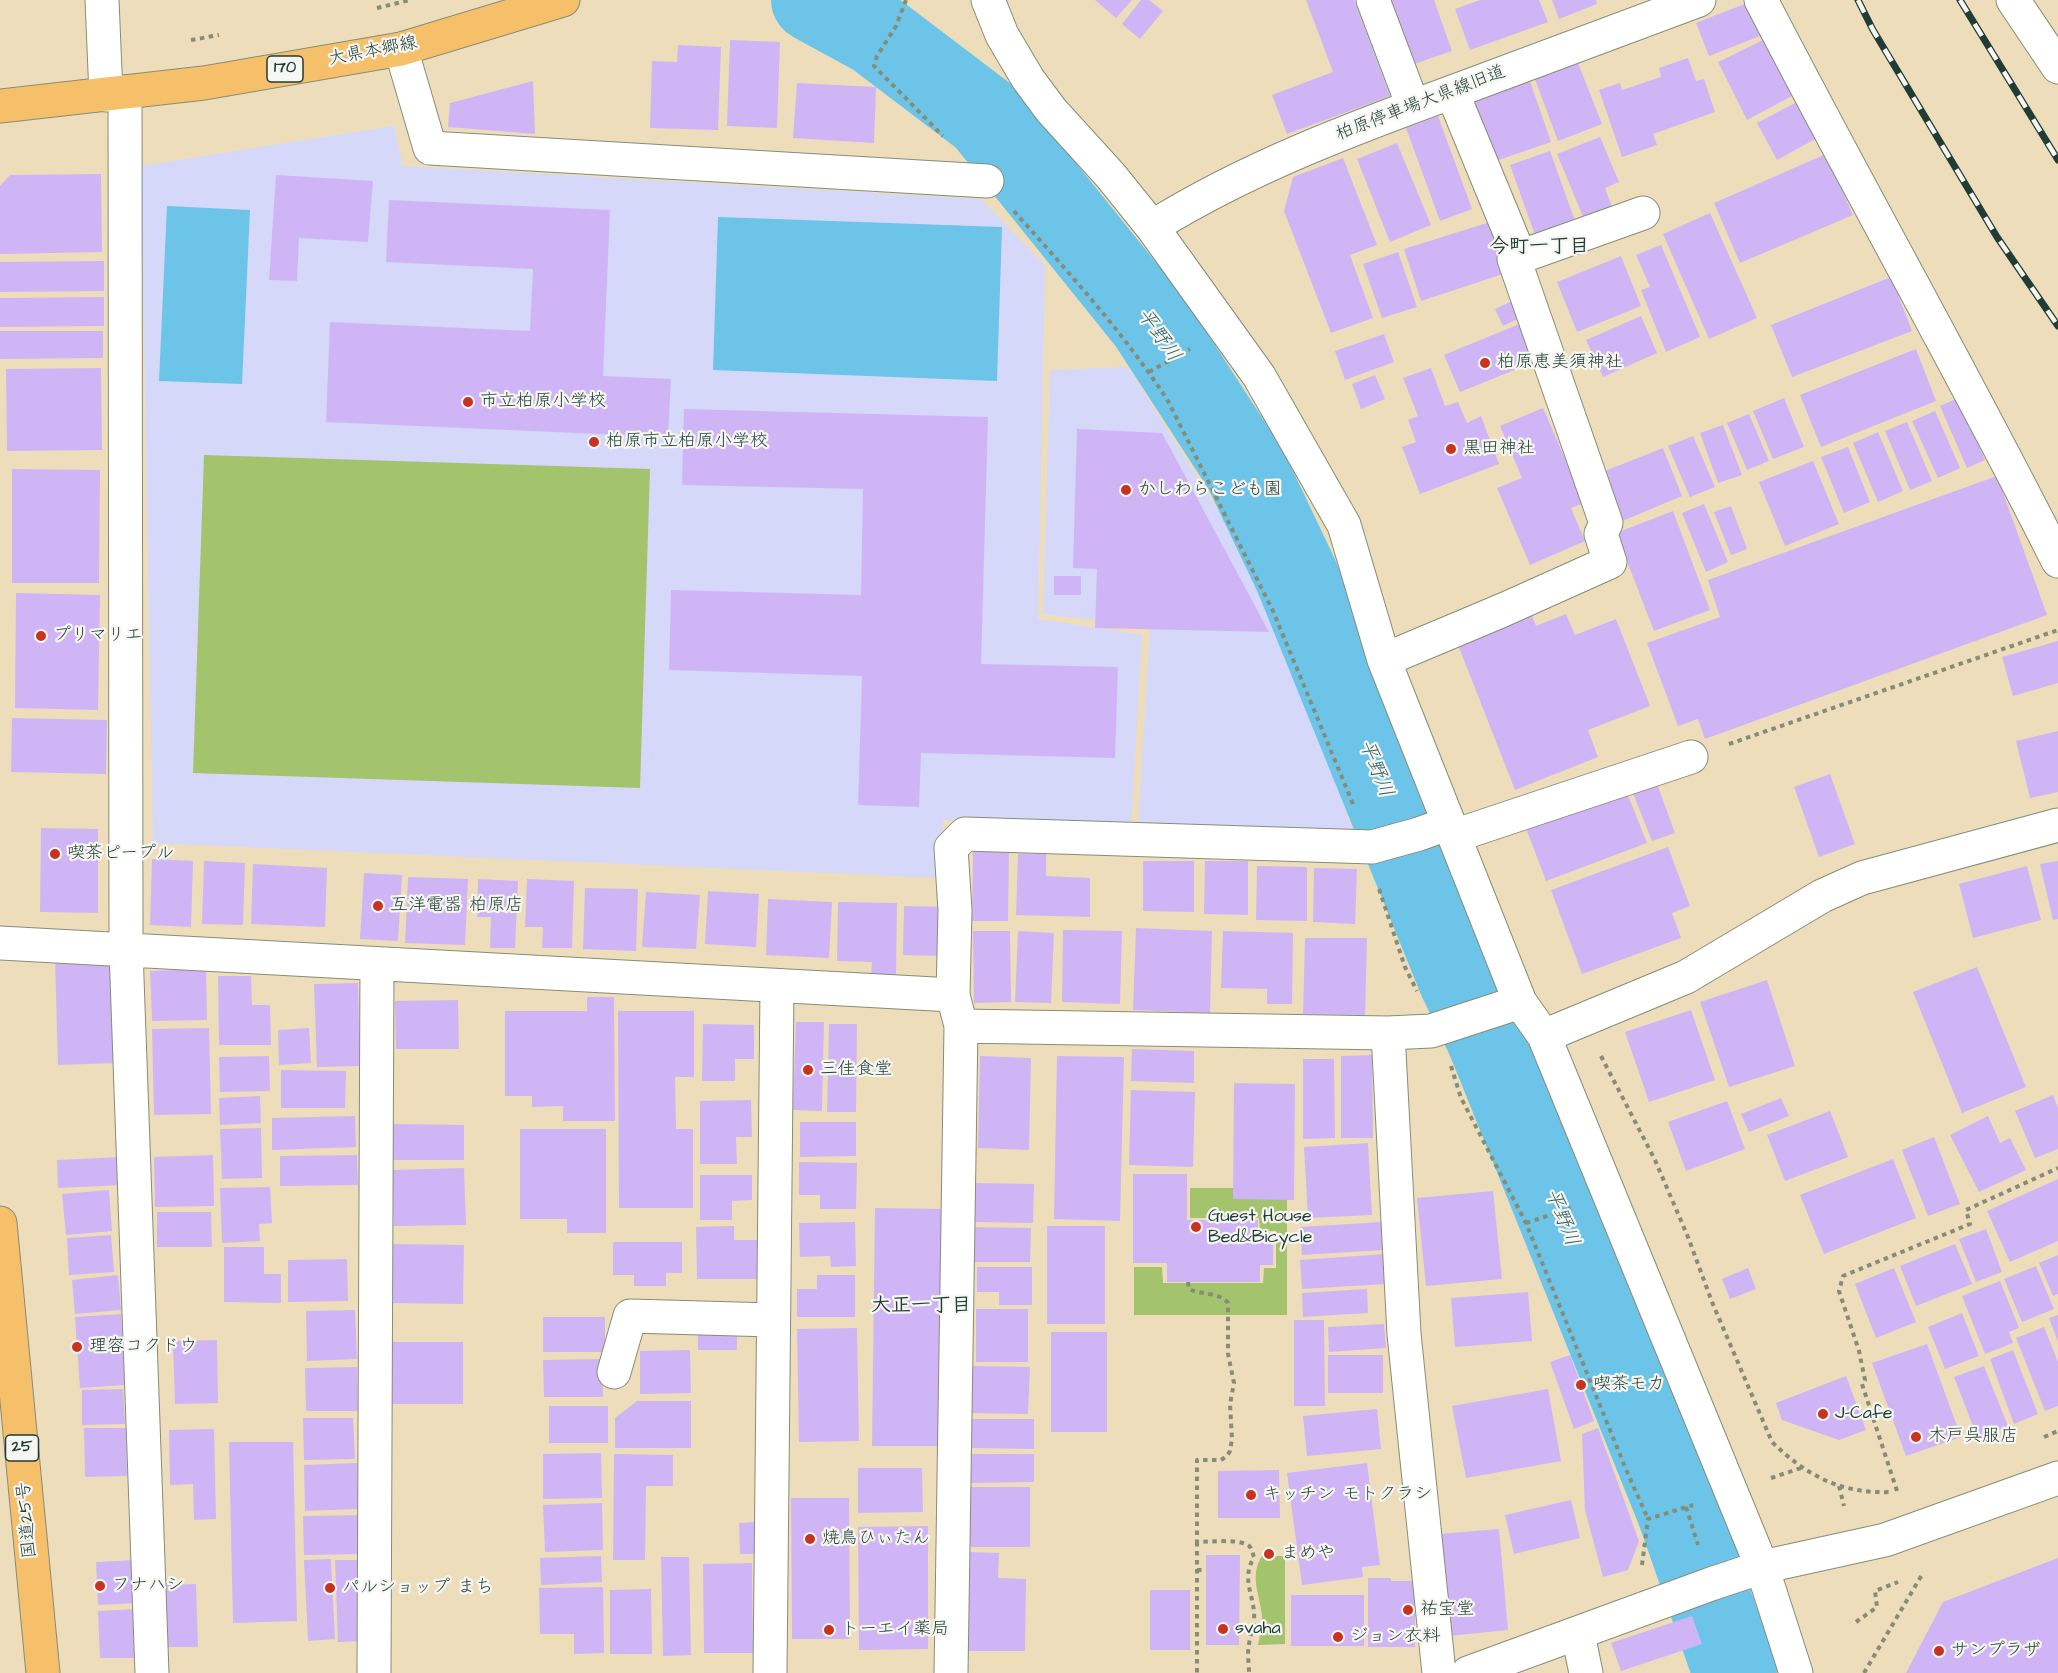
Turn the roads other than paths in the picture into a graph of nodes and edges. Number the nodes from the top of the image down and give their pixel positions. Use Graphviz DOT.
graph roads {
  1 [pos="102,0"];
  2 [pos="563,0"];
  3 [pos="988,0"];
  4 [pos="1373,0"];
  5 [pos="1699,0"];
  6 [pos="1761,0"];
  7 [pos="2013,0"];
  8 [pos="402,49"];
  9 [pos="2058,67"];
  10 [pos="1452,92"];
  11 [pos="116,94"];
  12 [pos="0,106"];
  13 [pos="1413,106"];
  14 [pos="987,181"];
  15 [pos="1643,213"];
  16 [pos="1152,227"];
  17 [pos="1520,257"];
  18 [pos="2058,561"];
  19 [pos="1384,660"];
  20 [pos="1692,757"];
  21 [pos="2058,825"];
  22 [pos="1441,831"];
  23 [pos="0,943"];
  24 [pos="126,950"];
  25 [pos="377,964"];
  26 [pos="777,986"];
  27 [pos="953,995"];
  28 [pos="1506,1006"];
  29 [pos="961,1026"];
  30 [pos="1388,1033"];
  31 [pos="1544,1036"];
  32 [pos="0,1223"];
  33 [pos="773,1320"];
  34 [pos="614,1372"];
  35 [pos="2058,1478"];
  36 [pos="1761,1568"];
  37 [pos="1578,1634"];
  38 [pos="43,1673"];
  39 [pos="152,1673"];
  40 [pos="374,1673"];
  41 [pos="770,1673"];
  42 [pos="951,1673"];
  43 [pos="1439,1673"];
  44 [pos="1468,1673"];
  45 [pos="1586,1673"];
  46 [pos="1796,1673"];
  1 -- 11 [label="street"];
  2 -- 8 [label="highway, 大県本郷線 / 170"];
  3 -- 16 [label="street"];
  4 -- 13 [label="street"];
  5 -- 10 [label="street, 柏原停車場大県線旧道"];
  6 -- 18 [label="street"];
  7 -- 9 [label="street"];
  8 -- 11 [label="highway, 大県本郷線 / 170"];
  8 -- 14 [label="street"];
  10 -- 13 [label="street, 柏原停車場大県線旧道"];
  10 -- 17 [label="street"];
  11 -- 12 [label="highway, 大県本郷線 / 170"];
  11 -- 24 [label="street"];
  13 -- 16 [label="street, 柏原停車場大県線旧道"];
  15 -- 17 [label="street"];
  16 -- 19 [label="street"];
  17 -- 19 [label="street"];
  19 -- 22 [label="street"];
  20 -- 22 [label="street"];
  21 -- 31 [label="street"];
  22 -- 27 [label="street"];
  22 -- 28 [label="street"];
  23 -- 24 [label="street"];
  24 -- 25 [label="street"];
  24 -- 39 [label="street"];
  25 -- 26 [label="street"];
  25 -- 40 [label="street"];
  26 -- 27 [label="street"];
  26 -- 33 [label="street"];
  27 -- 29 [label="street"];
  28 -- 30 [label="street"];
  28 -- 31 [label="street"];
  29 -- 30 [label="street"];
  29 -- 42 [label="street"];
  30 -- 43 [label="street"];
  31 -- 36 [label="street"];
  32 -- 38 [label="highway, 国道25号 / 25"];
  33 -- 34 [label="street"];
  33 -- 41 [label="street"];
  35 -- 36 [label="street"];
  36 -- 37 [label="street"];
  36 -- 46 [label="street"];
  37 -- 44 [label="street"];
  37 -- 45 [label="street"];
}
